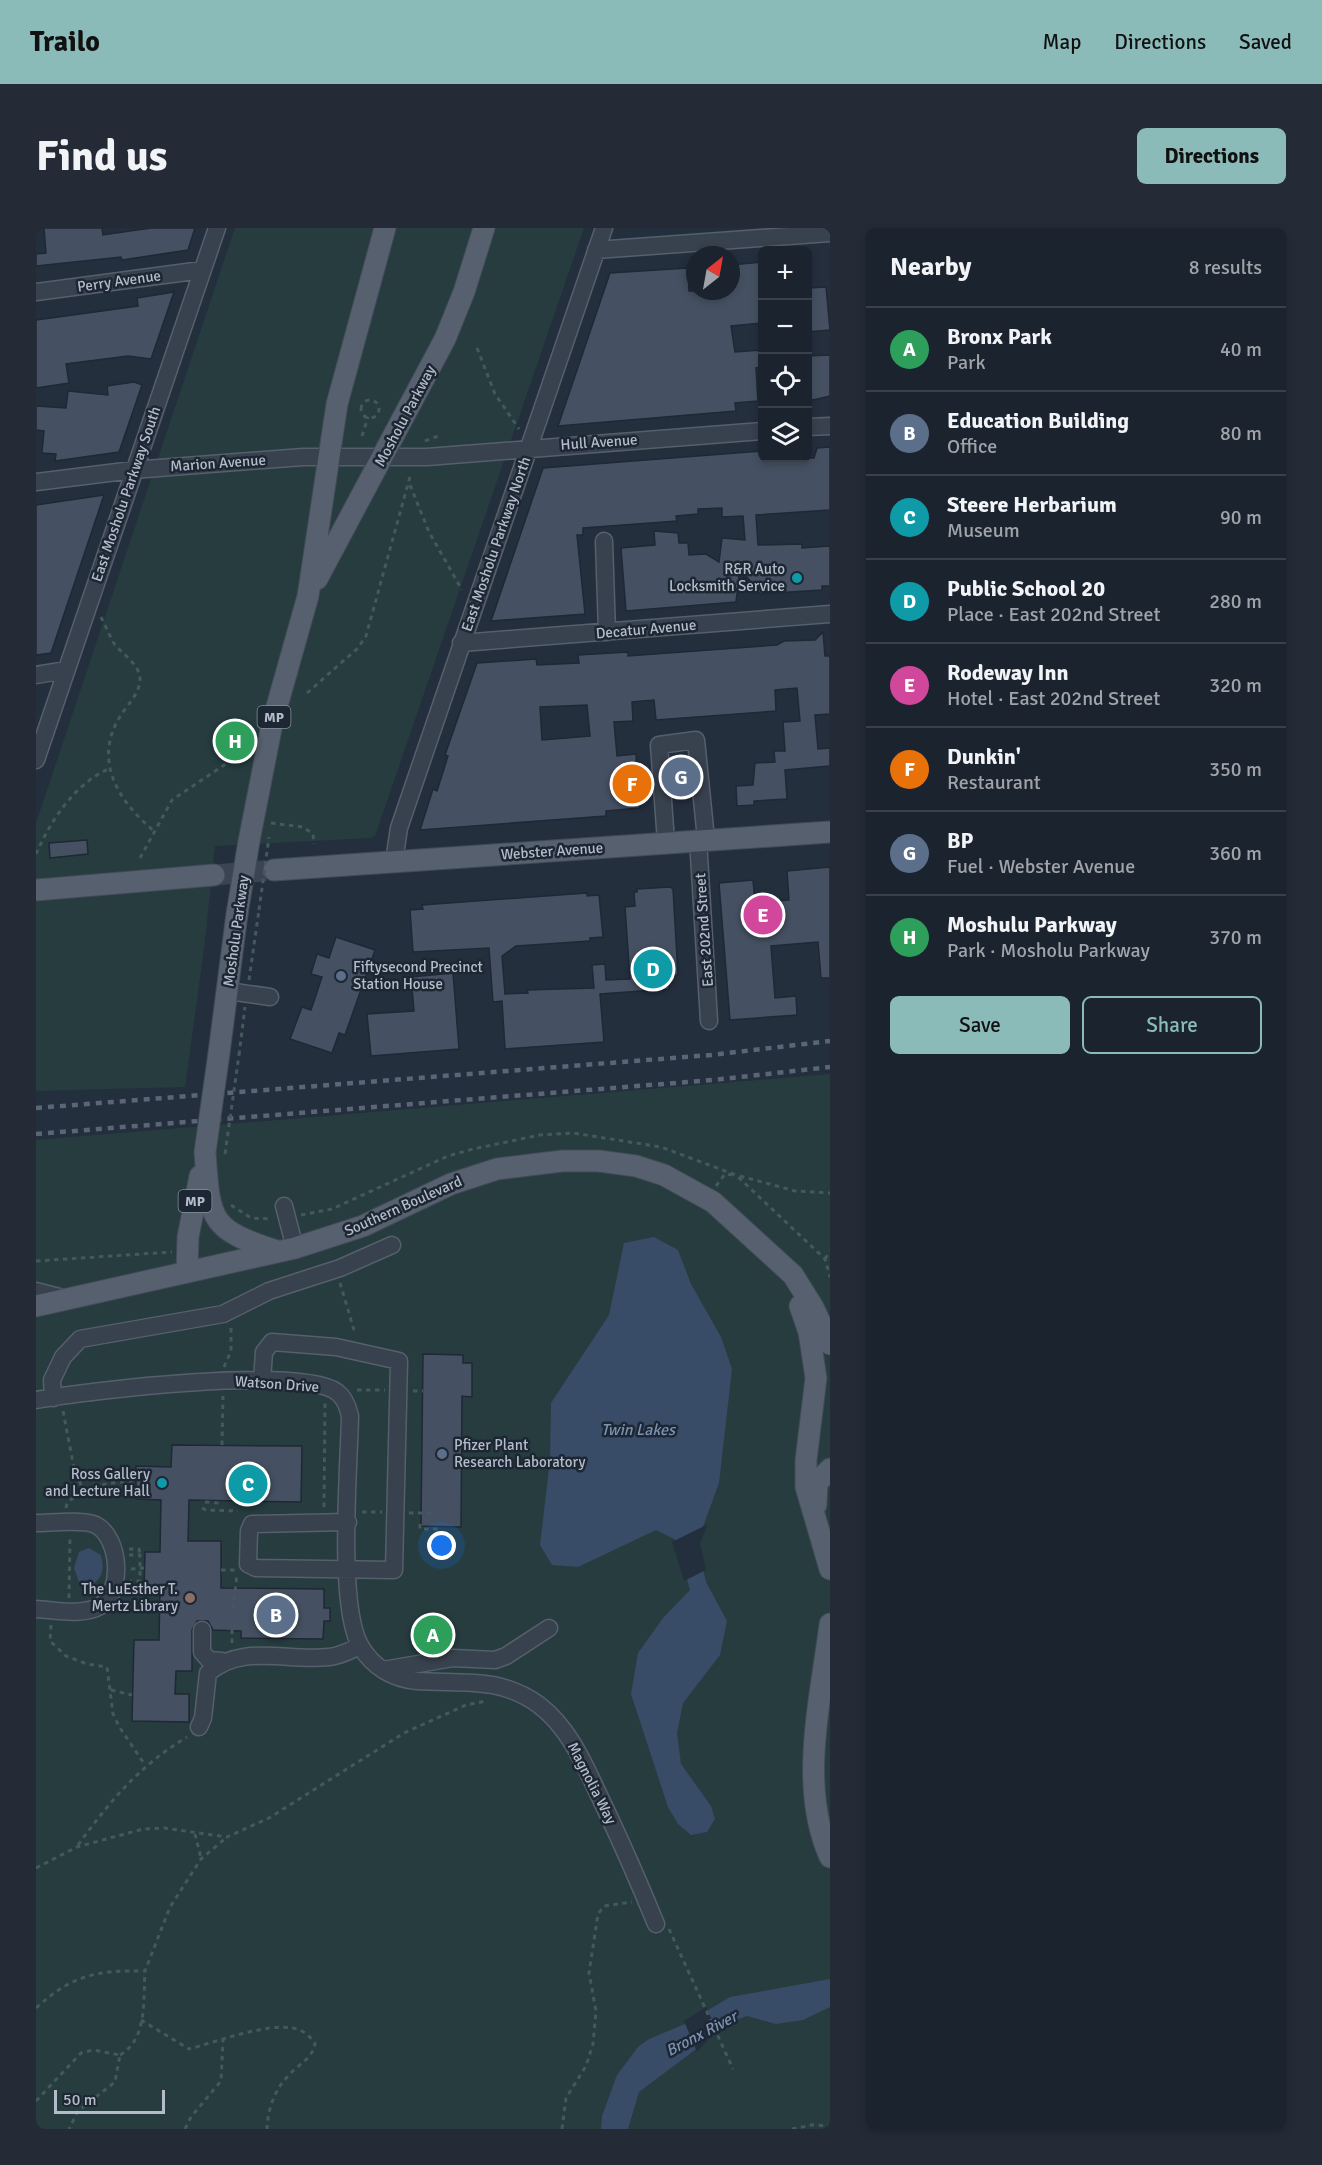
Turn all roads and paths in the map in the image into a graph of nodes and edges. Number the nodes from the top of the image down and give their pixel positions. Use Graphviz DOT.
graph roads {
  1 [pos="216,228"];
  2 [pos="385,228"];
  3 [pos="484,228"];
  4 [pos="604,228"];
  5 [pos="830,233"];
  6 [pos="596,250"];
  7 [pos="202,270"];
  8 [pos="36,292"];
  9 [pos="477,348"];
  10 [pos="368,417"];
  11 [pos="830,426"];
  12 [pos="812,427"];
  13 [pos="520,430"];
  14 [pos="758,431"];
  15 [pos="362,436"];
  16 [pos="438,436"];
  17 [pos="426,440"];
  18 [pos="529,448"];
  19 [pos="328,457"];
  20 [pos="384,457"];
  21 [pos="134,470"];
  22 [pos="411,473"];
  23 [pos="36,482"];
  24 [pos="410,483"];
  25 [pos="604,542"];
  26 [pos="462,590"];
  27 [pos="308,596"];
  28 [pos="830,614"];
  29 [pos="100,616"];
  30 [pos="607,632"];
  31 [pos="461,643"];
  32 [pos="66,670"];
  33 [pos="36,675"];
  34 [pos="307,693"];
  35 [pos="36,760"];
  36 [pos="230,761"];
  37 [pos="108,769"];
  38 [pos="271,823"];
  39 [pos="154,831"];
  40 [pos="830,832"];
  41 [pos="259,839"];
  42 [pos="702,839"];
  43 [pos="666,842"];
  44 [pos="314,844"];
  45 [pos="36,854"];
  46 [pos="140,858"];
  47 [pos="394,861"];
  48 [pos="274,870"];
  49 [pos="214,874"];
  50 [pos="36,890"];
  51 [pos="259,910"];
  52 [pos="228,991"];
  53 [pos="270,997"];
  54 [pos="709,1021"];
  55 [pos="229,1054"];
  56 [pos="215,1153"];
  57 [pos="736,1175"];
  58 [pos="830,1193"];
  59 [pos="713,1202"];
  60 [pos="284,1206"];
  61 [pos="755,1238"];
  62 [pos="392,1245"];
  63 [pos="287,1250"];
  64 [pos="830,1251"];
  65 [pos="163,1252"];
  66 [pos="825,1259"];
  67 [pos="36,1261"];
  68 [pos="187,1271"];
  69 [pos="830,1278"];
  70 [pos="36,1290"];
  71 [pos="344,1291"];
  72 [pos="63,1298"];
  73 [pos="36,1306"];
  74 [pos="231,1322"];
  75 [pos="354,1329"];
  76 [pos="830,1344"];
  77 [pos="222,1372"];
  78 [pos="262,1381"];
  79 [pos="357,1390"];
  80 [pos="389,1390"];
  81 [pos="223,1391"];
  82 [pos="319,1399"];
  83 [pos="54,1403"];
  84 [pos="64,1418"];
  85 [pos="222,1445"];
  86 [pos="830,1469"];
  87 [pos="136,1482"];
  88 [pos="83,1490"];
  89 [pos="205,1502"];
  90 [pos="67,1507"];
  91 [pos="202,1508"];
  92 [pos="434,1510"];
  93 [pos="219,1511"];
  94 [pos="238,1511"];
  95 [pos="249,1512"];
  96 [pos="324,1512"];
  97 [pos="387,1513"];
  98 [pos="404,1513"];
  99 [pos="353,1517"];
  100 [pos="238,1521"];
  101 [pos="36,1523"];
  102 [pos="420,1524"];
  103 [pos="441,1529"];
  104 [pos="820,1529"];
  105 [pos="70,1534"];
  106 [pos="126,1549"];
  107 [pos="130,1555"];
  108 [pos="140,1555"];
  109 [pos="237,1560"];
  110 [pos="142,1568"];
  111 [pos="129,1569"];
  112 [pos="348,1569"];
  113 [pos="830,1569"];
  114 [pos="221,1570"];
  115 [pos="237,1570"];
  116 [pos="236,1578"];
  117 [pos="247,1579"];
  118 [pos="130,1581"];
  119 [pos="69,1600"];
  120 [pos="36,1609"];
  121 [pos="233,1609"];
  122 [pos="830,1624"];
  123 [pos="51,1626"];
  124 [pos="232,1627"];
  125 [pos="549,1628"];
  126 [pos="202,1630"];
  127 [pos="360,1646"];
  128 [pos="227,1655"];
  129 [pos="383,1670"];
  130 [pos="111,1690"];
  131 [pos="132,1695"];
  132 [pos="492,1702"];
  133 [pos="199,1727"];
  134 [pos="145,1765"];
  135 [pos="195,1834"];
  136 [pos="227,1837"];
  137 [pos="77,1847"];
  138 [pos="830,1857"];
  139 [pos="201,1859"];
  140 [pos="36,1868"];
  141 [pos="644,1894"];
  142 [pos="663,1927"];
  143 [pos="145,1971"];
  144 [pos="36,2008"];
  145 [pos="141,2020"];
  146 [pos="223,2040"];
  147 [pos="120,2055"];
  148 [pos="734,2069"];
  149 [pos="36,2101"];
  150 [pos="830,2126"];
  151 [pos="69,2129"];
  152 [pos="185,2129"];
  153 [pos="267,2129"];
  154 [pos="562,2129"];
  155 [pos="792,2129"];
  1 -- 7 [label="street, East Mosholu Parkway South"];
  2 -- 19 [label="main road, Mosholu Parkway / MP"];
  3 -- 20 [label="main road, Mosholu Parkway / MP"];
  4 -- 6 [label="street, East Mosholu Parkway North"];
  5 -- 6 [label="street"];
  6 -- 18 [label="street, East Mosholu Parkway North"];
  7 -- 8 [label="street, Perry Avenue"];
  7 -- 21 [label="street, East Mosholu Parkway South"];
  9 -- 13 [label="path"];
  10 -- 10 [label="path"];
  10 -- 15 [label="path"];
  11 -- 12 [label="street"];
  14 -- 18 [label="street, Hull Avenue"];
  16 -- 17 [label="path"];
  18 -- 20 [label="street, Hull Avenue"];
  18 -- 31 [label="street, East Mosholu Parkway North"];
  19 -- 20 [label="street, Hull Avenue"];
  19 -- 21 [label="street, Marion Avenue"];
  19 -- 27 [label="main road, Mosholu Parkway / MP"];
  20 -- 27 [label="main road, Mosholu Parkway / MP"];
  21 -- 23 [label="street, Marion Avenue"];
  21 -- 32 [label="street, East Mosholu Parkway South"];
  22 -- 24 [label="path"];
  24 -- 26 [label="path"];
  24 -- 34 [label="path"];
  25 -- 30 [label="street"];
  27 -- 41 [label="main road, Mosholu Parkway / MP"];
  28 -- 30 [label="street, Decatur Avenue"];
  29 -- 37 [label="path"];
  30 -- 31 [label="street, Decatur Avenue"];
  31 -- 47 [label="street, East Mosholu Parkway North"];
  32 -- 33 [label="street"];
  32 -- 35 [label="street, East Mosholu Parkway South"];
  36 -- 39 [label="path"];
  37 -- 39 [label="path"];
  37 -- 45 [label="path"];
  38 -- 44 [label="path"];
  39 -- 46 [label="path"];
  40 -- 42 [label="main road, Webster Avenue"];
  41 -- 51 [label="path, bridge"];
  41 -- 52 [label="main road, Mosholu Parkway / MP, bridge"];
  42 -- 43 [label="main road, Webster Avenue"];
  42 -- 43 [label="street, East 202nd Street"];
  42 -- 54 [label="street, East 202nd Street"];
  43 -- 47 [label="main road, Webster Avenue"];
  47 -- 48 [label="main road, Webster Avenue"];
  49 -- 50 [label="main road"];
  52 -- 53 [label="street"];
  52 -- 55 [label="main road, Mosholu Parkway / MP"];
  55 -- 56 [label="main road, Mosholu Parkway / MP, bridge"];
  55 -- 56 [label="path, bridge"];
  56 -- 63 [label="main road"];
  56 -- 68 [label="main road, Mosholu Parkway / MP"];
  57 -- 58 [label="path"];
  57 -- 59 [label="path"];
  57 -- 66 [label="path"];
  59 -- 61 [label="main road, Southern Boulevard"];
  59 -- 63 [label="main road, Southern Boulevard"];
  60 -- 63 [label="street"];
  61 -- 76 [label="main road, Southern Boulevard"];
  61 -- 104 [label="main road, Southern Boulevard"];
  62 -- 83 [label="street"];
  63 -- 68 [label="main road, Southern Boulevard"];
  64 -- 66 [label="path"];
  65 -- 67 [label="path"];
  66 -- 69 [label="path"];
  68 -- 72 [label="main road, Southern Boulevard"];
  70 -- 72 [label="street"];
  71 -- 75 [label="path"];
  72 -- 73 [label="main road, Southern Boulevard"];
  74 -- 77 [label="path"];
  78 -- 83 [label="street, Watson Drive"];
  78 -- 99 [label="street, Watson Drive"];
  78 -- 112 [label="street"];
  79 -- 80 [label="path"];
  81 -- 85 [label="path"];
  82 -- 96 [label="path"];
  84 -- 88 [label="path"];
  86 -- 104 [label="main road"];
  87 -- 88 [label="path"];
  88 -- 90 [label="path"];
  89 -- 93 [label="path"];
  91 -- 93 [label="path"];
  92 -- 98 [label="path"];
  93 -- 94 [label="path"];
  94 -- 95 [label="path"];
  94 -- 100 [label="path"];
  97 -- 99 [label="path"];
  99 -- 112 [label="street, Watson Drive"];
  99 -- 112 [label="street"];
  101 -- 120 [label="street"];
  102 -- 103 [label="path"];
  104 -- 113 [label="main road, Southern Boulevard"];
  105 -- 119 [label="path"];
  106 -- 108 [label="path"];
  107 -- 108 [label="path"];
  108 -- 110 [label="path"];
  109 -- 115 [label="path"];
  110 -- 111 [label="path"];
  110 -- 118 [label="path"];
  112 -- 127 [label="street, Magnolia Way"];
  114 -- 115 [label="path"];
  115 -- 116 [label="path"];
  116 -- 117 [label="path"];
  116 -- 121 [label="path"];
  122 -- 138 [label="main road"];
  123 -- 130 [label="path"];
  124 -- 128 [label="path"];
  125 -- 129 [label="street"];
  126 -- 128 [label="street"];
  127 -- 128 [label="street"];
  127 -- 129 [label="street, Magnolia Way"];
  128 -- 133 [label="street"];
  129 -- 141 [label="street, Magnolia Way"];
  130 -- 131 [label="path"];
  130 -- 134 [label="path"];
  132 -- 136 [label="path"];
  133 -- 134 [label="path"];
  134 -- 137 [label="path"];
  135 -- 136 [label="path"];
  135 -- 137 [label="path"];
  135 -- 139 [label="path"];
  136 -- 139 [label="path"];
  137 -- 140 [label="path"];
  139 -- 143 [label="path"];
  141 -- 142 [label="street, Magnolia Way"];
  141 -- 154 [label="path"];
  142 -- 148 [label="path"];
  143 -- 144 [label="path"];
  143 -- 145 [label="path"];
  145 -- 146 [label="path"];
  145 -- 147 [label="path"];
  146 -- 152 [label="path"];
  146 -- 153 [label="path"];
  147 -- 149 [label="path"];
  147 -- 151 [label="path"];
  150 -- 155 [label="path"];
}
